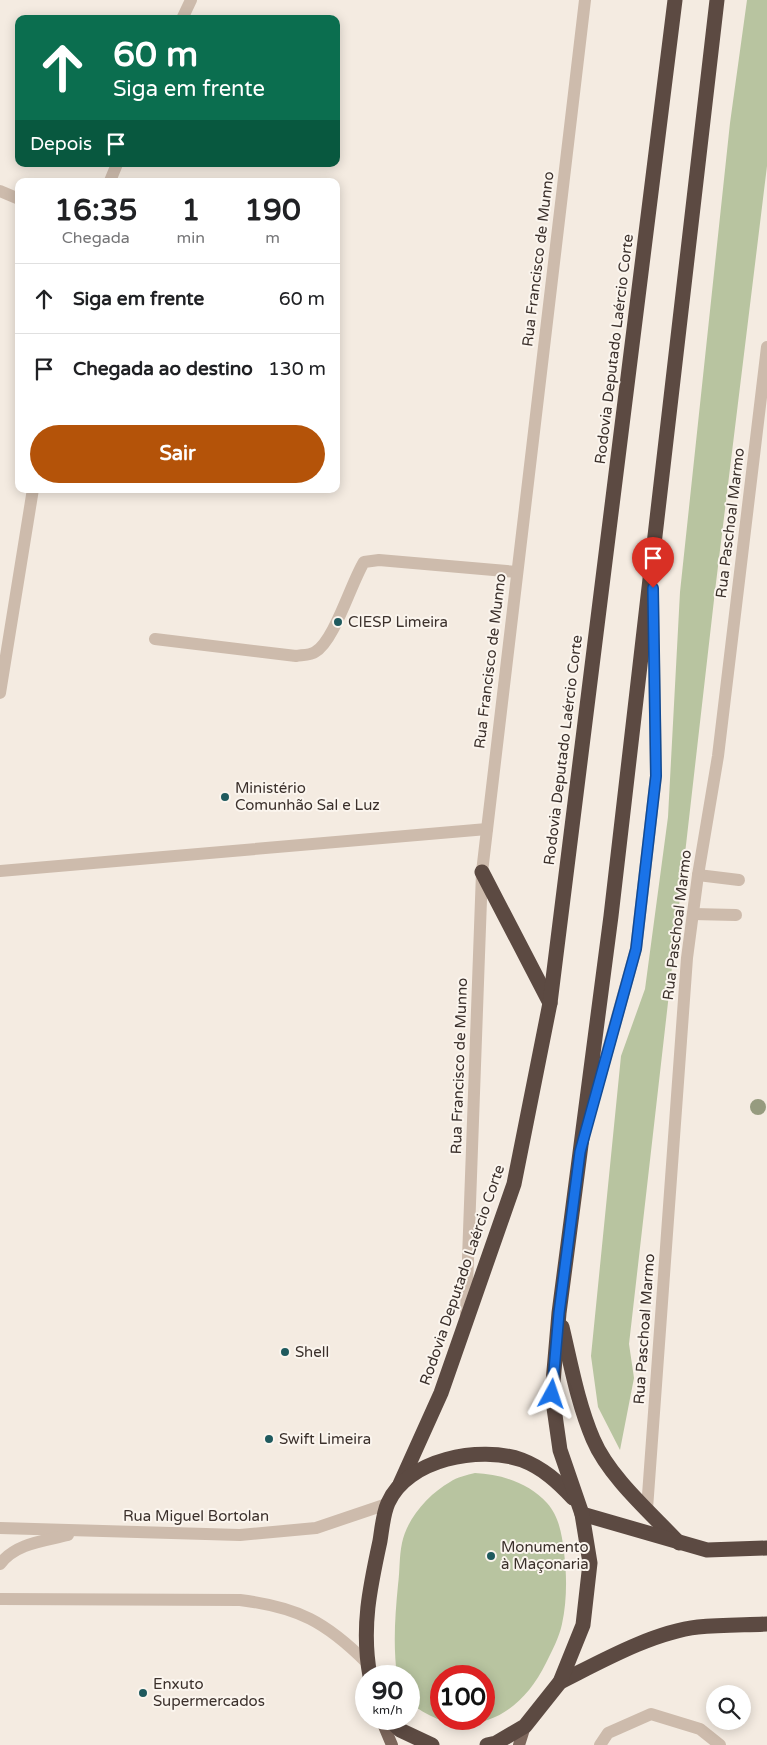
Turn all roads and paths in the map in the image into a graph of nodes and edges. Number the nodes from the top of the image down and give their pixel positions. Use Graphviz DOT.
graph roads {
  1 [pos="191,0"];
  2 [pos="585,0"];
  3 [pos="675,0"];
  4 [pos="717,0"];
  5 [pos="184,15"];
  6 [pos="0,191"];
  7 [pos="15,197"];
  8 [pos="767,347"];
  9 [pos="32,493"];
  10 [pos="652,569"];
  11 [pos="517,572"];
  12 [pos="155,639"];
  13 [pos="0,693"];
  14 [pos="486,829"];
  15 [pos="0,871"];
  16 [pos="482,872"];
  17 [pos="698,875"];
  18 [pos="739,880"];
  19 [pos="693,914"];
  20 [pos="736,915"];
  21 [pos="550,1003"];
  22 [pos="580,1152"];
  23 [pos="559,1313"];
  24 [pos="465,1329"];
  25 [pos="400,1484"];
  26 [pos="388,1504"];
  27 [pos="580,1508"];
  28 [pos="647,1509"];
  29 [pos="0,1528"];
  30 [pos="83,1532"];
  31 [pos="679,1543"];
  32 [pos="767,1548"];
  33 [pos="0,1564"];
  34 [pos="0,1599"];
  35 [pos="767,1624"];
  36 [pos="365,1665"];
  37 [pos="369,1665"];
  38 [pos="560,1682"];
  39 [pos="525,1726"];
  40 [pos="386,1730"];
  41 [pos="400,1730"];
  42 [pos="392,1745"];
  43 [pos="432,1745"];
  44 [pos="487,1745"];
  45 [pos="518,1745"];
  46 [pos="600,1745"];
  47 [pos="720,1745"];
  1 -- 5 [label="street"];
  2 -- 11 [label="street, Rua Francisco de Munno"];
  3 -- 21 [label="highway, Rodovia Deputado Laércio Corte"];
  4 -- 10 [label="highway"];
  6 -- 7 [label="street"];
  8 -- 17 [label="street, Rua Paschoal Marmo"];
  9 -- 13 [label="street"];
  10 -- 22 [label="highway"];
  10 -- 22 [label="street"];
  11 -- 12 [label="street"];
  11 -- 14 [label="street, Rua Francisco de Munno"];
  14 -- 15 [label="street"];
  14 -- 16 [label="street, Rua Francisco de Munno"];
  16 -- 21 [label="highway"];
  16 -- 24 [label="street, Rua Francisco de Munno"];
  17 -- 18 [label="street"];
  17 -- 19 [label="street, Rua Paschoal Marmo"];
  19 -- 20 [label="street"];
  19 -- 28 [label="street, Rua Paschoal Marmo"];
  21 -- 24 [label="highway, Rodovia Deputado Laércio Corte"];
  22 -- 23 [label="highway"];
  23 -- 27 [label="highway"];
  23 -- 28 [label="highway"];
  24 -- 25 [label="highway, Rodovia Deputado Laércio Corte"];
  25 -- 26 [label="highway, Rodovia Deputado Laércio Corte"];
  25 -- 27 [label="highway"];
  26 -- 30 [label="street, Rua Miguel Bortolan"];
  26 -- 37 [label="highway, Rodovia Deputado Laércio Corte"];
  27 -- 31 [label="highway"];
  27 -- 38 [label="highway"];
  28 -- 31 [label="highway"];
  29 -- 30 [label="street, Rua Miguel Bortolan"];
  30 -- 33 [label="street"];
  31 -- 32 [label="highway"];
  34 -- 36 [label="street"];
  35 -- 38 [label="highway"];
  38 -- 39 [label="highway"];
  39 -- 44 [label="highway"];
  39 -- 45 [label="main road"];
  40 -- 42 [label="main road"];
  41 -- 43 [label="highway"];
  46 -- 47 [label="street"];
}
